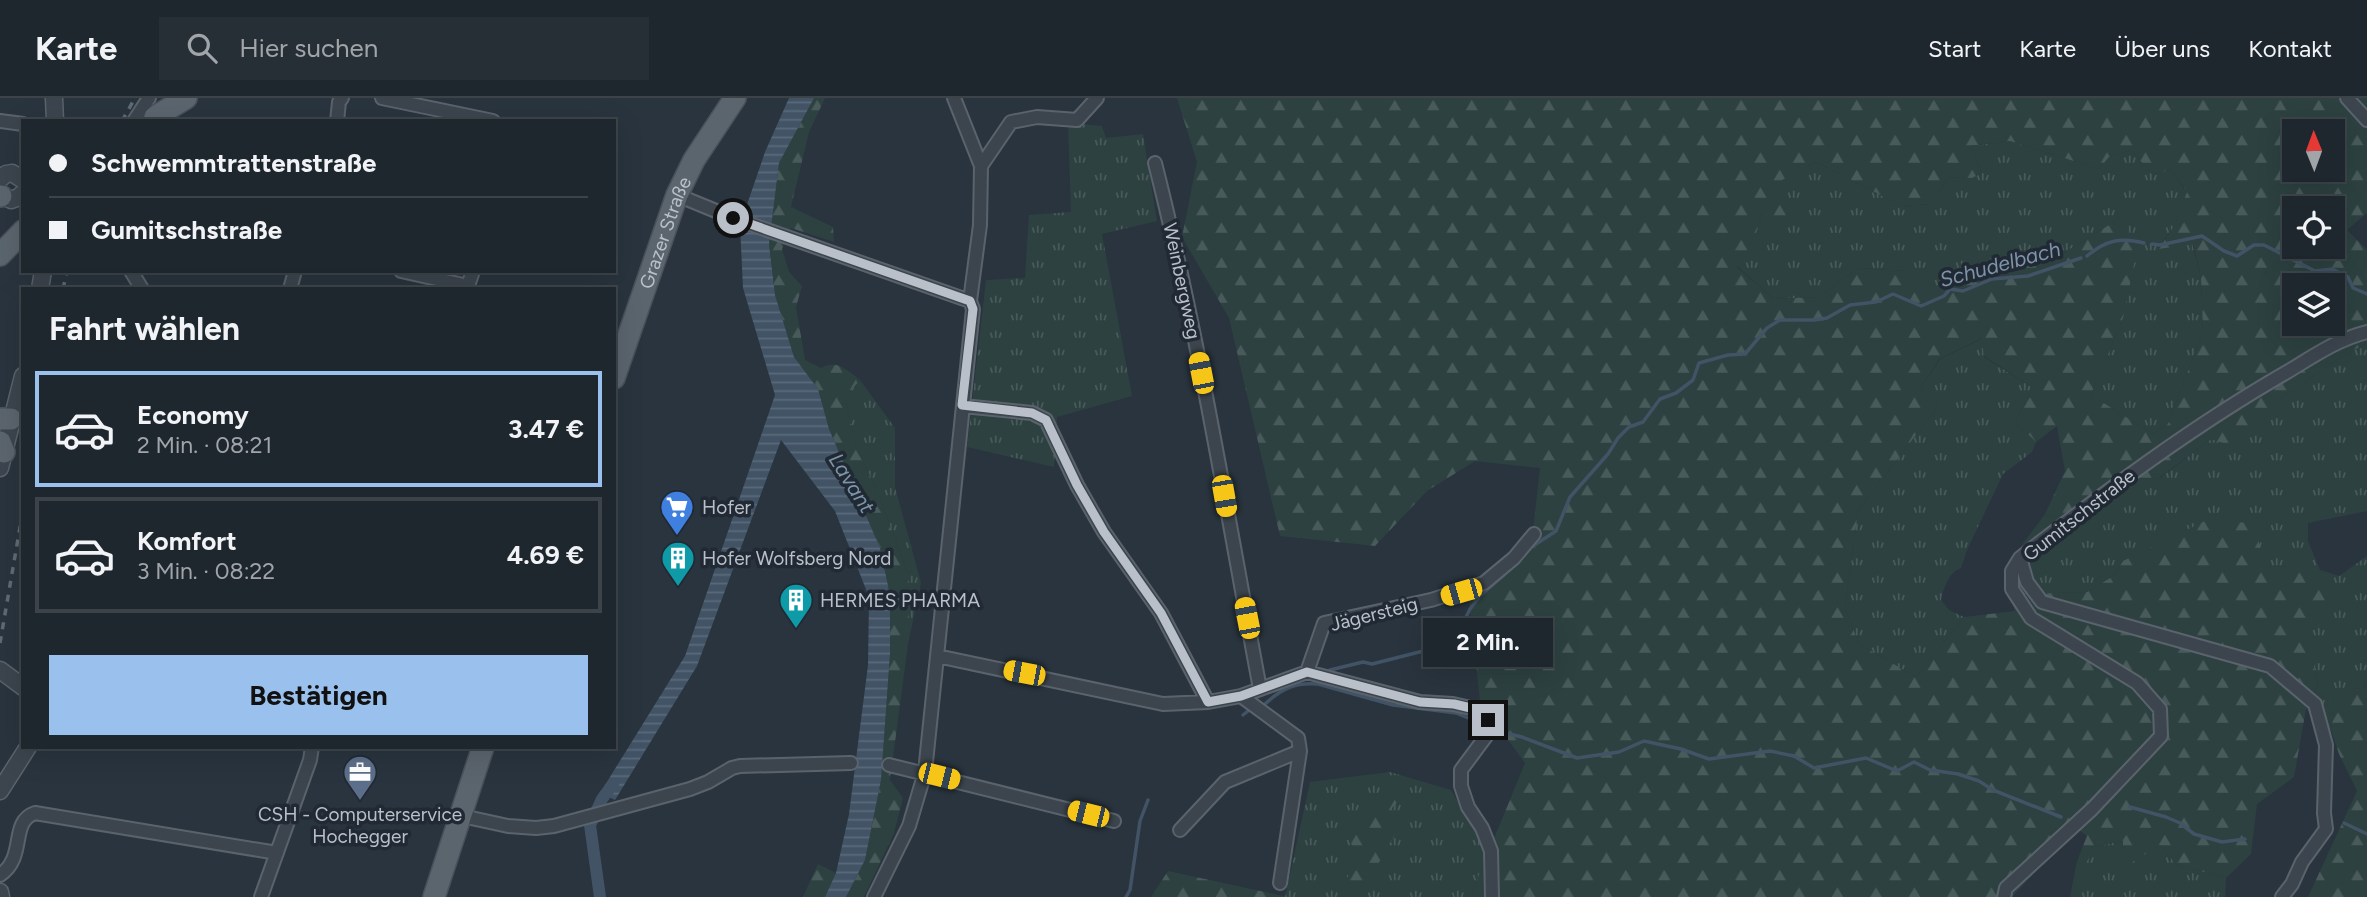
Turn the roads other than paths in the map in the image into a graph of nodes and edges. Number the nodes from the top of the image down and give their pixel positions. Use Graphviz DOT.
graph roads {
  1 [pos="54,98"];
  2 [pos="186,98"];
  3 [pos="342,98"];
  4 [pos="382,98"];
  5 [pos="735,98"];
  6 [pos="954,98"];
  7 [pos="1097,98"];
  8 [pos="2347,98"];
  9 [pos="146,112"];
  10 [pos="55,119"];
  11 [pos="338,119"];
  12 [pos="483,119"];
  13 [pos="2367,120"];
  14 [pos="0,121"];
  15 [pos="21,124"];
  16 [pos="1156,163"];
  17 [pos="981,166"];
  18 [pos="21,195"];
  19 [pos="677,195"];
  20 [pos="0,196"];
  21 [pos="21,233"];
  22 [pos="0,255"];
  23 [pos="409,273"];
  24 [pos="468,287"];
  25 [pos="970,301"];
  26 [pos="2367,332"];
  27 [pos="616,372"];
  28 [pos="21,381"];
  29 [pos="962,405"];
  30 [pos="6,419"];
  31 [pos="1,454"];
  32 [pos="1534,534"];
  33 [pos="2020,558"];
  34 [pos="937,656"];
  35 [pos="1307,672"];
  36 [pos="1260,689"];
  37 [pos="1241,696"];
  38 [pos="1208,702"];
  39 [pos="27,749"];
  40 [pos="312,749"];
  41 [pos="482,749"];
  42 [pos="1300,751"];
  43 [pos="851,763"];
  44 [pos="889,765"];
  45 [pos="925,772"];
  46 [pos="0,791"];
  47 [pos="462,816"];
  48 [pos="1114,821"];
  49 [pos="1180,830"];
  50 [pos="277,853"];
  51 [pos="0,875"];
  52 [pos="1280,883"];
  53 [pos="261,897"];
  54 [pos="434,897"];
  55 [pos="874,897"];
  56 [pos="1492,897"];
  57 [pos="2004,897"];
  58 [pos="2282,897"];
  1 -- 10 [label="street"];
  2 -- 9 [label="main road"];
  3 -- 11 [label="street"];
  4 -- 12 [label="street"];
  5 -- 19 [label="main road, Grazer Straße"];
  6 -- 17 [label="street"];
  7 -- 17 [label="street"];
  8 -- 13 [label="street"];
  14 -- 15 [label="street"];
  16 -- 36 [label="street, Weinbergweg"];
  17 -- 25 [label="street"];
  18 -- 20 [label="street"];
  19 -- 25 [label="street"];
  19 -- 27 [label="main road, Grazer Straße"];
  21 -- 22 [label="main road"];
  23 -- 24 [label="street"];
  25 -- 29 [label="street"];
  26 -- 33 [label="street, Gumitschstraße"];
  28 -- 30 [label="street"];
  29 -- 34 [label="street"];
  29 -- 38 [label="street"];
  30 -- 31 [label="street"];
  32 -- 35 [label="street, Jägersteig"];
  33 -- 57 [label="street, Gumitschstraße"];
  33 -- 58 [label="street"];
  34 -- 38 [label="street"];
  34 -- 45 [label="street"];
  35 -- 36 [label="street"];
  35 -- 56 [label="street"];
  36 -- 37 [label="street"];
  37 -- 38 [label="street"];
  37 -- 42 [label="street"];
  39 -- 46 [label="street"];
  40 -- 50 [label="street"];
  41 -- 47 [label="main road"];
  42 -- 49 [label="street"];
  42 -- 52 [label="street"];
  43 -- 47 [label="street"];
  44 -- 45 [label="street"];
  45 -- 48 [label="street"];
  45 -- 55 [label="street"];
  47 -- 54 [label="main road"];
  50 -- 51 [label="street"];
  50 -- 53 [label="street"];
}
